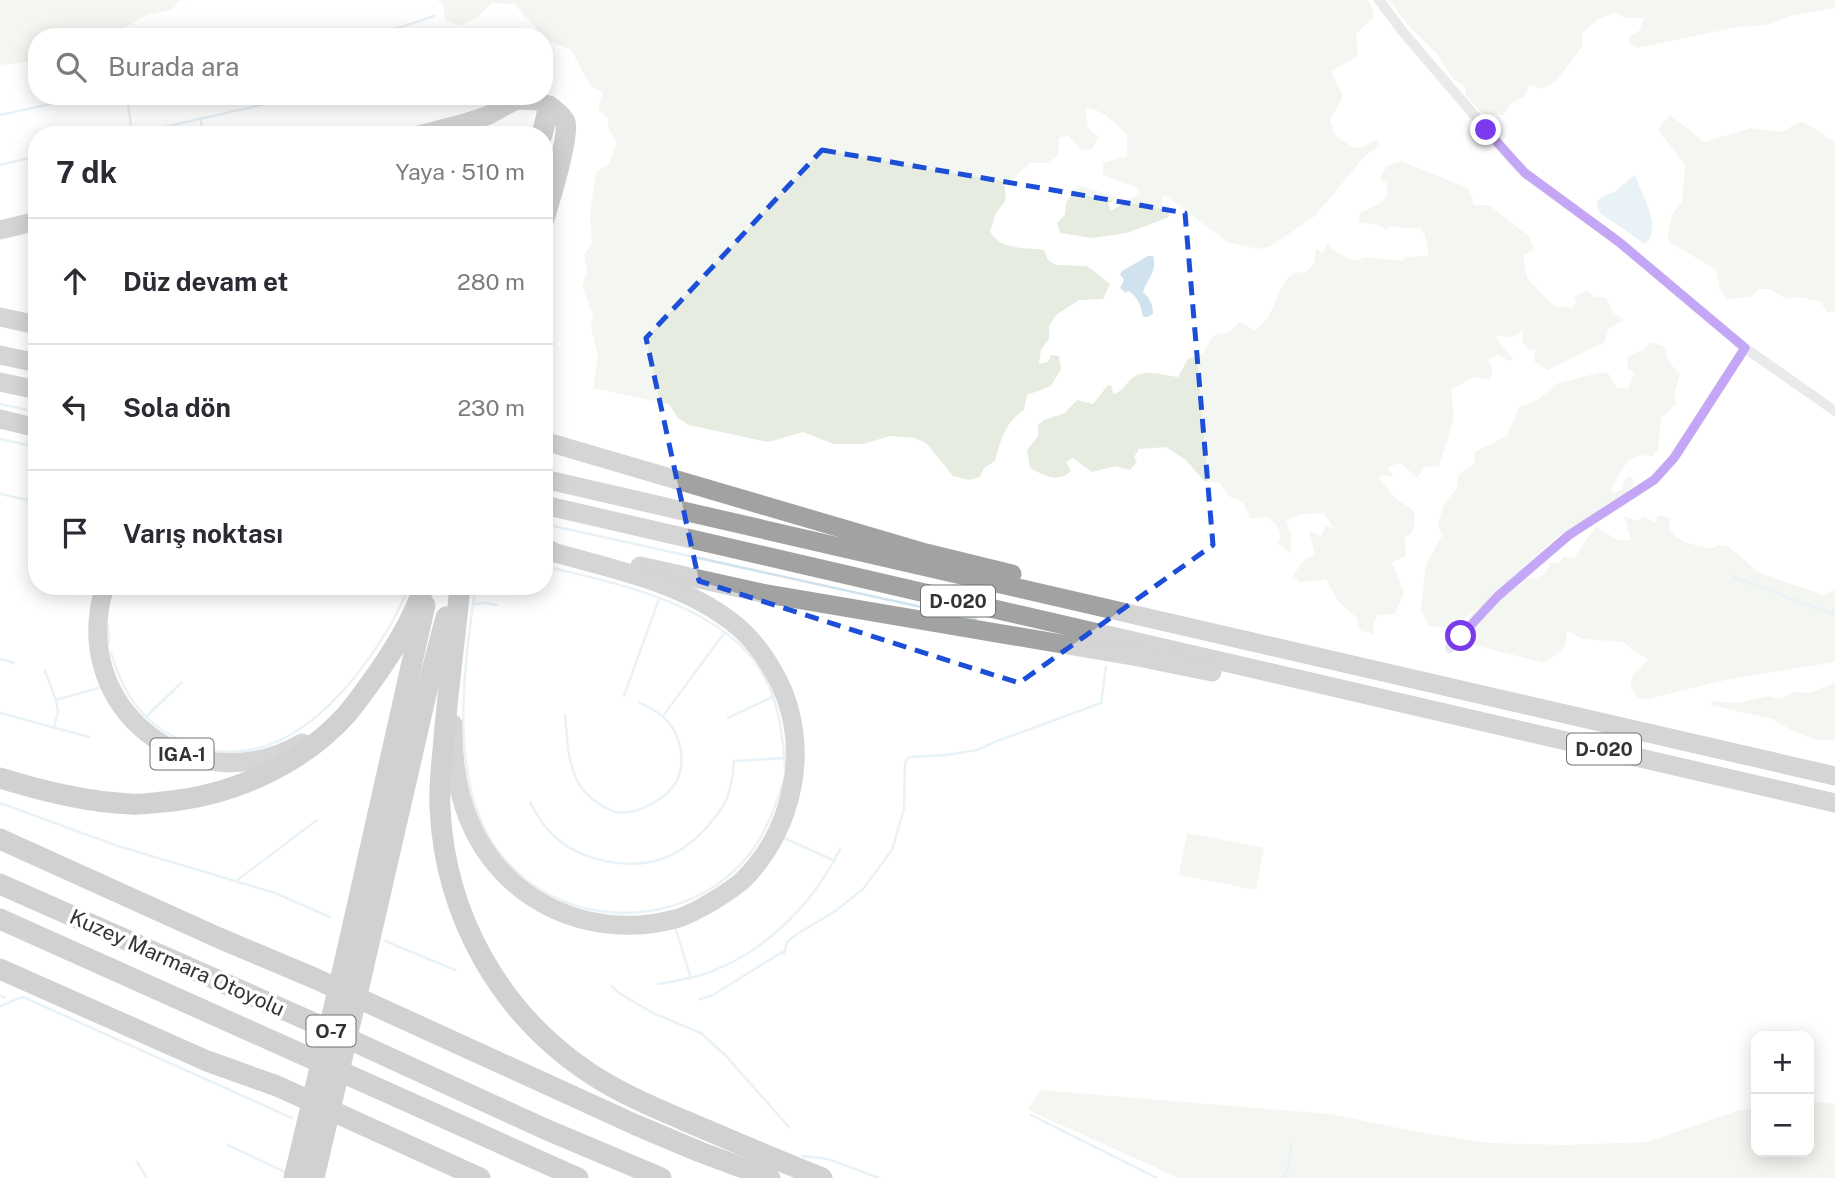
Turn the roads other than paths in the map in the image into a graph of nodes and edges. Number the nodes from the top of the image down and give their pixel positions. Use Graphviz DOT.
graph roads {
  1 [pos="1379,0"];
  2 [pos="507,105"];
  3 [pos="549,106"];
  4 [pos="454,126"];
  5 [pos="544,126"];
  6 [pos="553,185"];
  7 [pos="28,223"];
  8 [pos="0,230"];
  9 [pos="0,317"];
  10 [pos="28,323"];
  11 [pos="1745,348"];
  12 [pos="0,355"];
  13 [pos="28,361"];
  14 [pos="0,382"];
  15 [pos="28,388"];
  16 [pos="1835,411"];
  17 [pos="0,419"];
  18 [pos="28,426"];
  19 [pos="553,444"];
  20 [pos="553,481"];
  21 [pos="553,507"];
  22 [pos="553,547"];
  23 [pos="553,551"];
  24 [pos="102,595"];
  25 [pos="421,595"];
  26 [pos="427,595"];
  27 [pos="452,595"];
  28 [pos="459,595"];
  29 [pos="455,634"];
  30 [pos="1450,648"];
  31 [pos="1364,668"];
  32 [pos="362,693"];
  33 [pos="1372,696"];
  34 [pos="1835,776"];
  35 [pos="0,778"];
  36 [pos="1835,803"];
  37 [pos="0,839"];
  38 [pos="0,884"];
  39 [pos="0,919"];
  40 [pos="354,965"];
  41 [pos="0,969"];
  42 [pos="207,1061"];
  43 [pos="314,1136"];
  44 [pos="294,1178"];
  45 [pos="314,1178"];
  46 [pos="453,1178"];
  47 [pos="480,1178"];
  48 [pos="578,1178"];
  49 [pos="661,1178"];
  50 [pos="771,1178"];
  51 [pos="822,1178"];
  1 -- 11 [label="street"];
  2 -- 4 [label="highway"];
  3 -- 5 [label="highway"];
  3 -- 6 [label="highway"];
  7 -- 8 [label="highway"];
  9 -- 10 [label="highway"];
  11 -- 16 [label="street"];
  11 -- 30 [label="street"];
  12 -- 13 [label="highway"];
  14 -- 15 [label="highway"];
  17 -- 18 [label="highway"];
  19 -- 31 [label="highway"];
  20 -- 31 [label="highway, D-020"];
  21 -- 33 [label="highway, D-020"];
  22 -- 33 [label="highway"];
  23 -- 29 [label="highway"];
  24 -- 32 [label="highway, IGA-1"];
  25 -- 32 [label="highway, IGA-1"];
  26 -- 40 [label="highway"];
  27 -- 40 [label="highway"];
  28 -- 29 [label="highway"];
  29 -- 51 [label="highway"];
  31 -- 34 [label="highway, D-020"];
  32 -- 35 [label="highway"];
  33 -- 36 [label="highway, D-020"];
  37 -- 50 [label="highway"];
  38 -- 49 [label="highway, Kuzey Marmara Otoyolu / O-7"];
  39 -- 48 [label="highway, Kuzey Marmara Otoyolu / O-7"];
  40 -- 43 [label="highway, bridge"];
  41 -- 42 [label="highway"];
  42 -- 46 [label="highway"];
  42 -- 47 [label="highway"];
  43 -- 44 [label="highway"];
  43 -- 45 [label="highway"];
}
